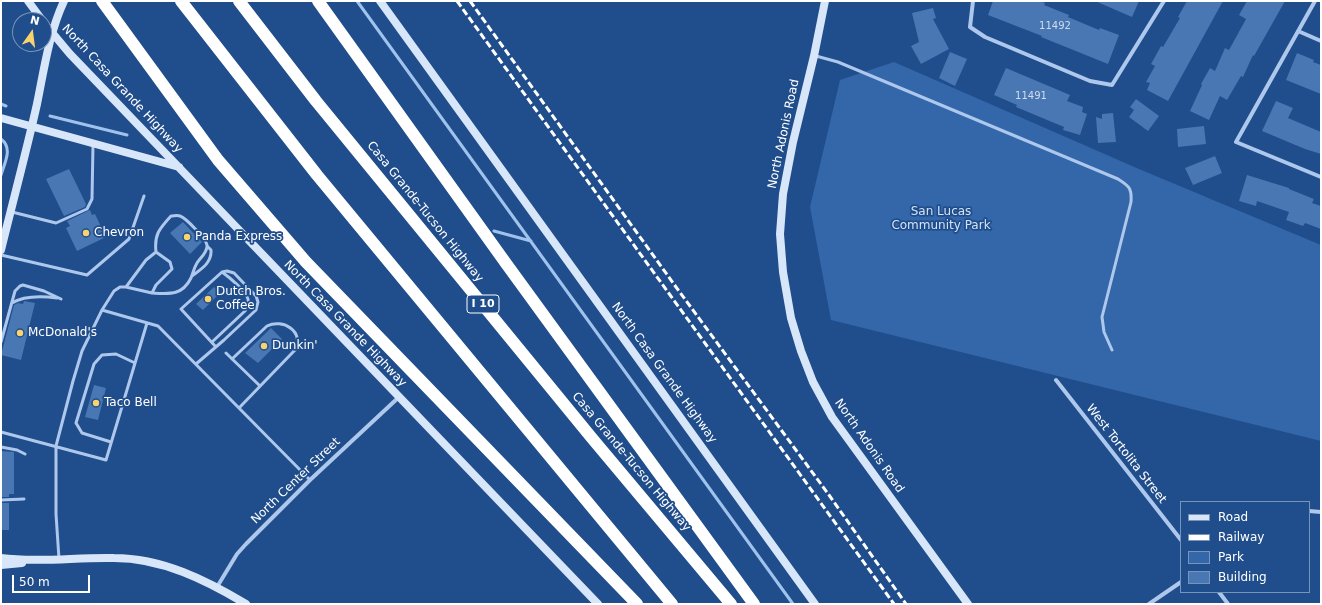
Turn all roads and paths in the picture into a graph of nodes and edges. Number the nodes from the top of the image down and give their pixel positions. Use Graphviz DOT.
graph roads {
  1 [pos="28,1"];
  2 [pos="64,1"];
  3 [pos="102,1"];
  4 [pos="181,1"];
  5 [pos="239,1"];
  6 [pos="318,1"];
  7 [pos="380,1"];
  8 [pos="825,1"];
  9 [pos="973,1"];
  10 [pos="1164,1"];
  11 [pos="1315,1"];
  12 [pos="36,12"];
  13 [pos="1298,31"];
  14 [pos="52,33"];
  15 [pos="1321,41"];
  16 [pos="48,52"];
  17 [pos="814,56"];
  18 [pos="1,118"];
  19 [pos="32,126"];
  20 [pos="93,143"];
  21 [pos="179,167"];
  22 [pos="1321,177"];
  23 [pos="144,196"];
  24 [pos="11,212"];
  25 [pos="207,246"];
  26 [pos="1,250"];
  27 [pos="156,252"];
  28 [pos="1,255"];
  29 [pos="222,272"];
  30 [pos="192,276"];
  31 [pos="126,287"];
  32 [pos="152,293"];
  33 [pos="12,302"];
  34 [pos="102,310"];
  35 [pos="147,323"];
  36 [pos="1,342"];
  37 [pos="212,342"];
  38 [pos="216,347"];
  39 [pos="1112,350"];
  40 [pos="226,353"];
  41 [pos="232,359"];
  42 [pos="135,363"];
  43 [pos="196,364"];
  44 [pos="1056,380"];
  45 [pos="260,386"];
  46 [pos="399,397"];
  47 [pos="239,408"];
  48 [pos="1,432"];
  49 [pos="111,442"];
  50 [pos="56,446"];
  51 [pos="1,447"];
  52 [pos="25,454"];
  53 [pos="310,480"];
  54 [pos="24,499"];
  55 [pos="1,500"];
  56 [pos="1310,511"];
  57 [pos="1321,512"];
  58 [pos="1180,539"];
  59 [pos="1,558"];
  60 [pos="45,559"];
  61 [pos="58,559"];
  62 [pos="1,565"];
  63 [pos="1180,583"];
  64 [pos="217,587"];
  65 [pos="1220,593"];
  66 [pos="246,604"];
  67 [pos="598,604"];
  68 [pos="637,604"];
  69 [pos="672,604"];
  70 [pos="731,604"];
  71 [pos="754,604"];
  72 [pos="815,604"];
  73 [pos="968,604"];
  74 [pos="1149,604"];
  75 [pos="1228,604"];
  1 -- 12 [label="street"];
  2 -- 14 [label="street"];
  3 -- 68 [label="highway"];
  4 -- 69 [label="highway"];
  5 -- 70 [label="highway, Casa Grande-Tucson Highway / I 10"];
  6 -- 71 [label="highway"];
  7 -- 72 [label="street, North Casa Grande Highway"];
  8 -- 17 [label="street, North Adonis Road"];
  9 -- 10 [label="street"];
  11 -- 13 [label="street"];
  13 -- 15 [label="street"];
  13 -- 22 [label="street"];
  14 -- 21 [label="street, North Casa Grande Highway"];
  16 -- 19 [label="street"];
  17 -- 39 [label="lane"];
  17 -- 73 [label="street, North Adonis Road"];
  18 -- 19 [label="street"];
  19 -- 20 [label="street"];
  19 -- 24 [label="street"];
  20 -- 21 [label="street"];
  20 -- 24 [label="lane"];
  21 -- 46 [label="street, North Casa Grande Highway"];
  23 -- 28 [label="lane"];
  24 -- 26 [label="street"];
  25 -- 27 [label="lane"];
  25 -- 30 [label="lane"];
  25 -- 30 [label="lane"];
  27 -- 31 [label="lane"];
  27 -- 32 [label="lane"];
  29 -- 37 [label="lane"];
  29 -- 37 [label="lane"];
  29 -- 38 [label="lane"];
  30 -- 32 [label="lane"];
  31 -- 32 [label="lane"];
  31 -- 34 [label="lane"];
  33 -- 33 [label="lane"];
  33 -- 36 [label="lane"];
  34 -- 35 [label="lane"];
  34 -- 50 [label="lane"];
  35 -- 42 [label="lane"];
  35 -- 43 [label="lane"];
  37 -- 38 [label="lane"];
  38 -- 43 [label="lane"];
  40 -- 41 [label="lane"];
  41 -- 45 [label="lane"];
  41 -- 45 [label="lane"];
  42 -- 49 [label="lane"];
  42 -- 49 [label="lane"];
  43 -- 47 [label="lane"];
  44 -- 58 [label="street, West Tortolita Street"];
  45 -- 47 [label="lane"];
  46 -- 53 [label="street, North Center Street"];
  46 -- 67 [label="street, North Casa Grande Highway"];
  47 -- 53 [label="lane"];
  48 -- 50 [label="lane"];
  49 -- 50 [label="lane"];
  50 -- 61 [label="lane"];
  51 -- 52 [label="lane"];
  53 -- 64 [label="street, North Center Street"];
  54 -- 55 [label="lane"];
  56 -- 57 [label="street"];
  59 -- 60 [label="street"];
  60 -- 61 [label="street"];
  60 -- 62 [label="street"];
  61 -- 64 [label="street"];
  63 -- 74 [label="street"];
  64 -- 66 [label="street"];
  65 -- 75 [label="street"];
}
